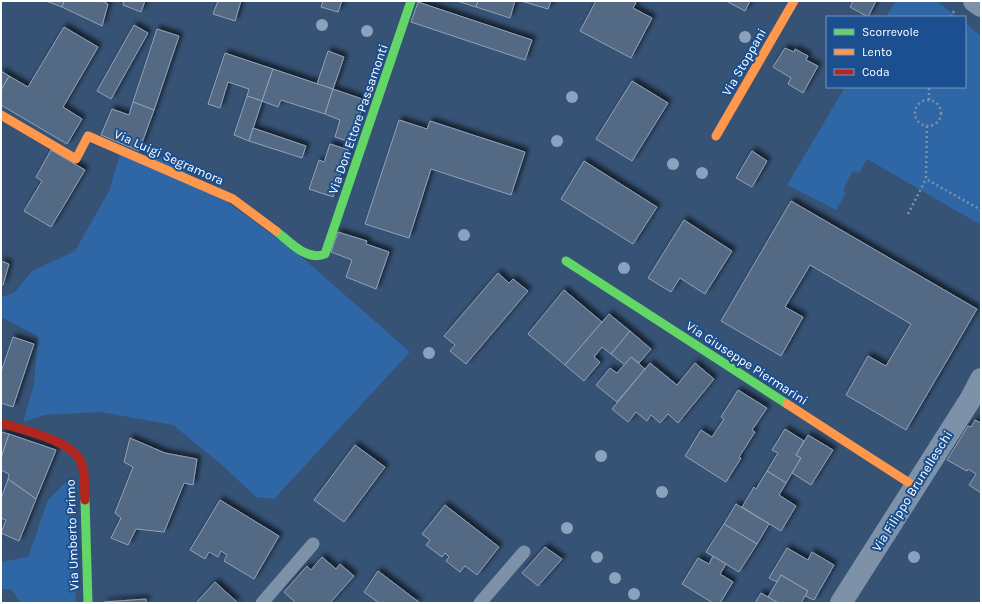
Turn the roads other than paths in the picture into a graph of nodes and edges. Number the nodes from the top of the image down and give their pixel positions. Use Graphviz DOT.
graph roads {
  1 [pos="411,1"];
  2 [pos="794,1"];
  3 [pos="974,1"];
  4 [pos="981,6"];
  5 [pos="1,115"];
  6 [pos="716,136"];
  7 [pos="329,246"];
  8 [pos="566,261"];
  9 [pos="981,379"];
  10 [pos="975,403"];
  11 [pos="1,423"];
  12 [pos="914,486"];
  13 [pos="313,544"];
  14 [pos="524,552"];
  15 [pos="88,603"];
  16 [pos="262,603"];
  17 [pos="480,603"];
  18 [pos="841,603"];
  1 -- 7 [label="street, Via Don Ettore Passamonti"];
  2 -- 6 [label="street, Via Stoppani"];
  3 -- 4 [label="street"];
  5 -- 7 [label="street, Via Luigi Segramora"];
  8 -- 12 [label="street, Via Giuseppe Piermarini"];
  9 -- 10 [label="street, Via Filippo Brunelleschi"];
  10 -- 12 [label="street, Via Filippo Brunelleschi"];
  11 -- 15 [label="street, Via Umberto Primo"];
  12 -- 18 [label="street, Via Filippo Brunelleschi"];
  13 -- 16 [label="lane"];
  14 -- 17 [label="lane"];
}
